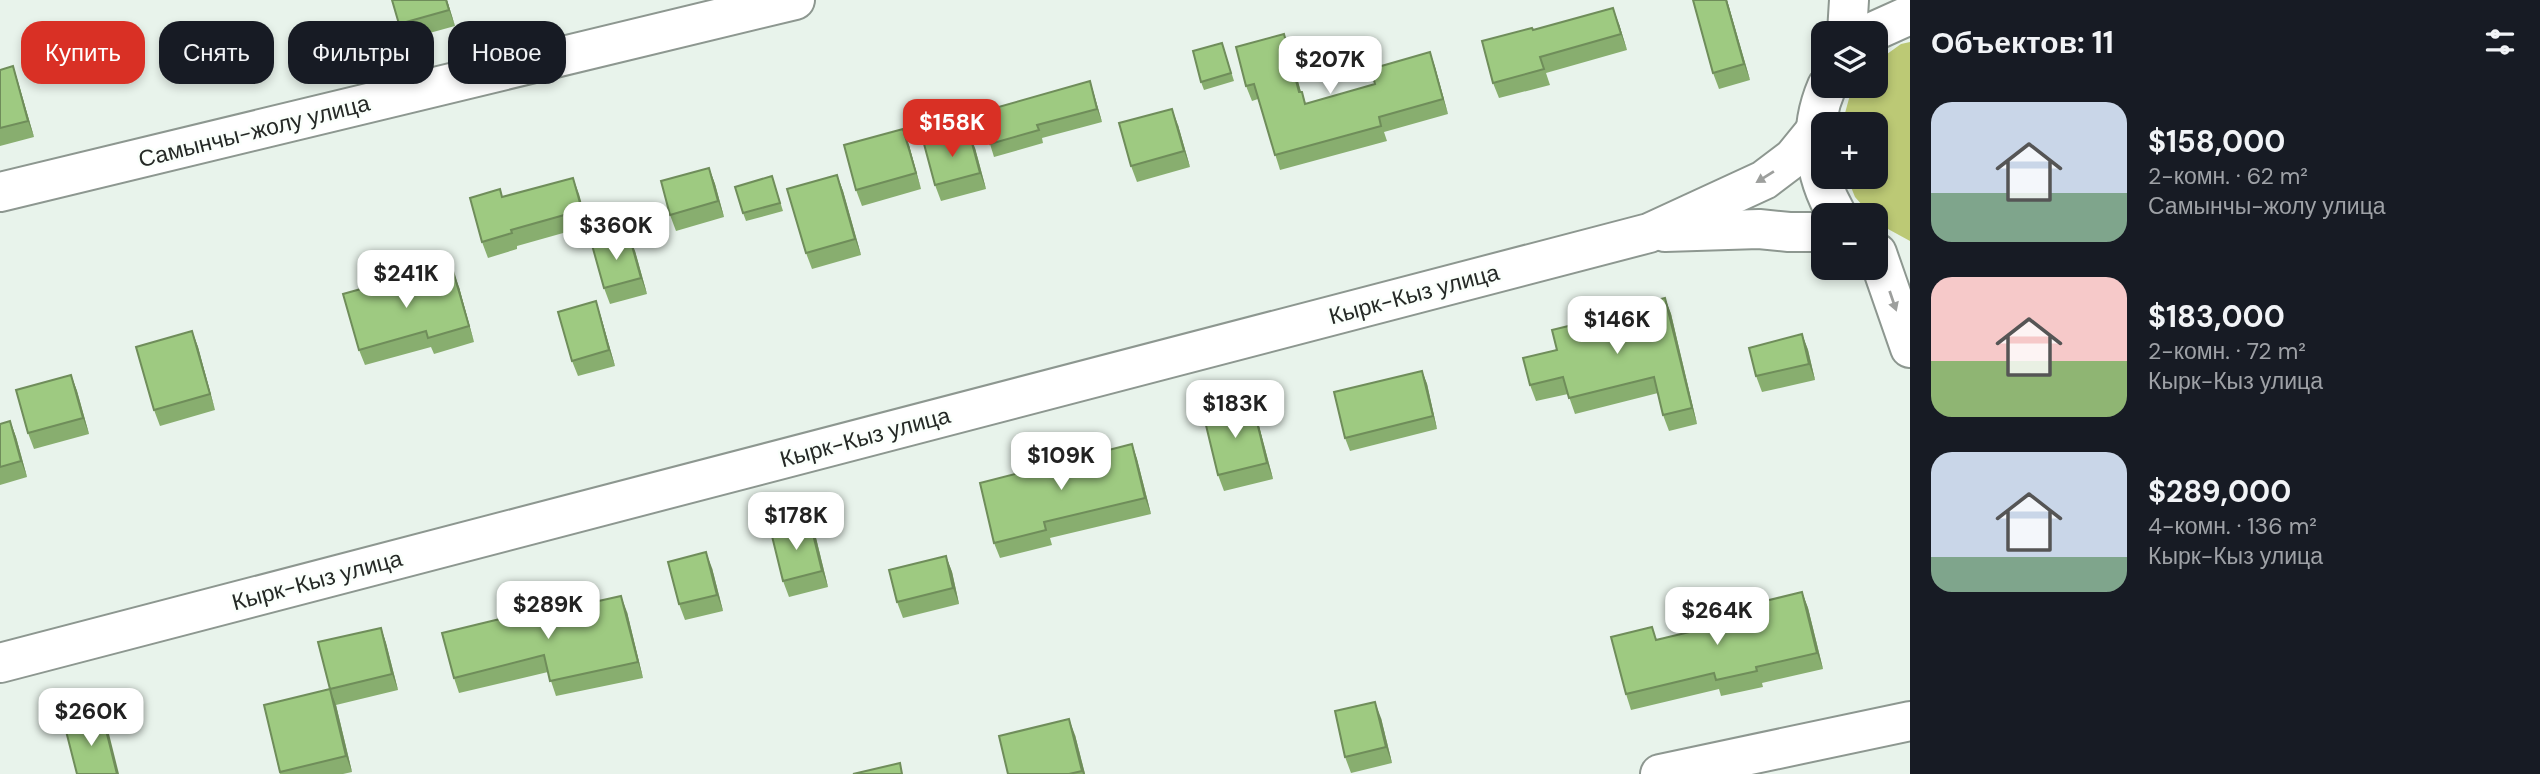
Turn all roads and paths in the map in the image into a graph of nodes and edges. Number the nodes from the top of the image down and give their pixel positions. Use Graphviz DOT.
graph roads {
  1 [pos="795,0"];
  2 [pos="1849,0"];
  3 [pos="1910,15"];
  4 [pos="1848,21"];
  5 [pos="1888,25"];
  6 [pos="1811,136"];
  7 [pos="0,192"];
  8 [pos="1811,232"];
  9 [pos="1649,233"];
  10 [pos="1888,258"];
  11 [pos="1910,348"];
  12 [pos="0,663"];
  13 [pos="1910,721"];
  14 [pos="1660,774"];
  1 -- 7 [label="street, Самынчы-жолу улица"];
  2 -- 4 [label="street"];
  3 -- 5 [label="street"];
  6 -- 9 [label="street, Кырк-Кыз улица, one-way"];
  8 -- 9 [label="street, Кырк-Кыз улица"];
  9 -- 12 [label="street, Кырк-Кыз улица"];
  10 -- 11 [label="street, one-way"];
  13 -- 14 [label="street"];
}
